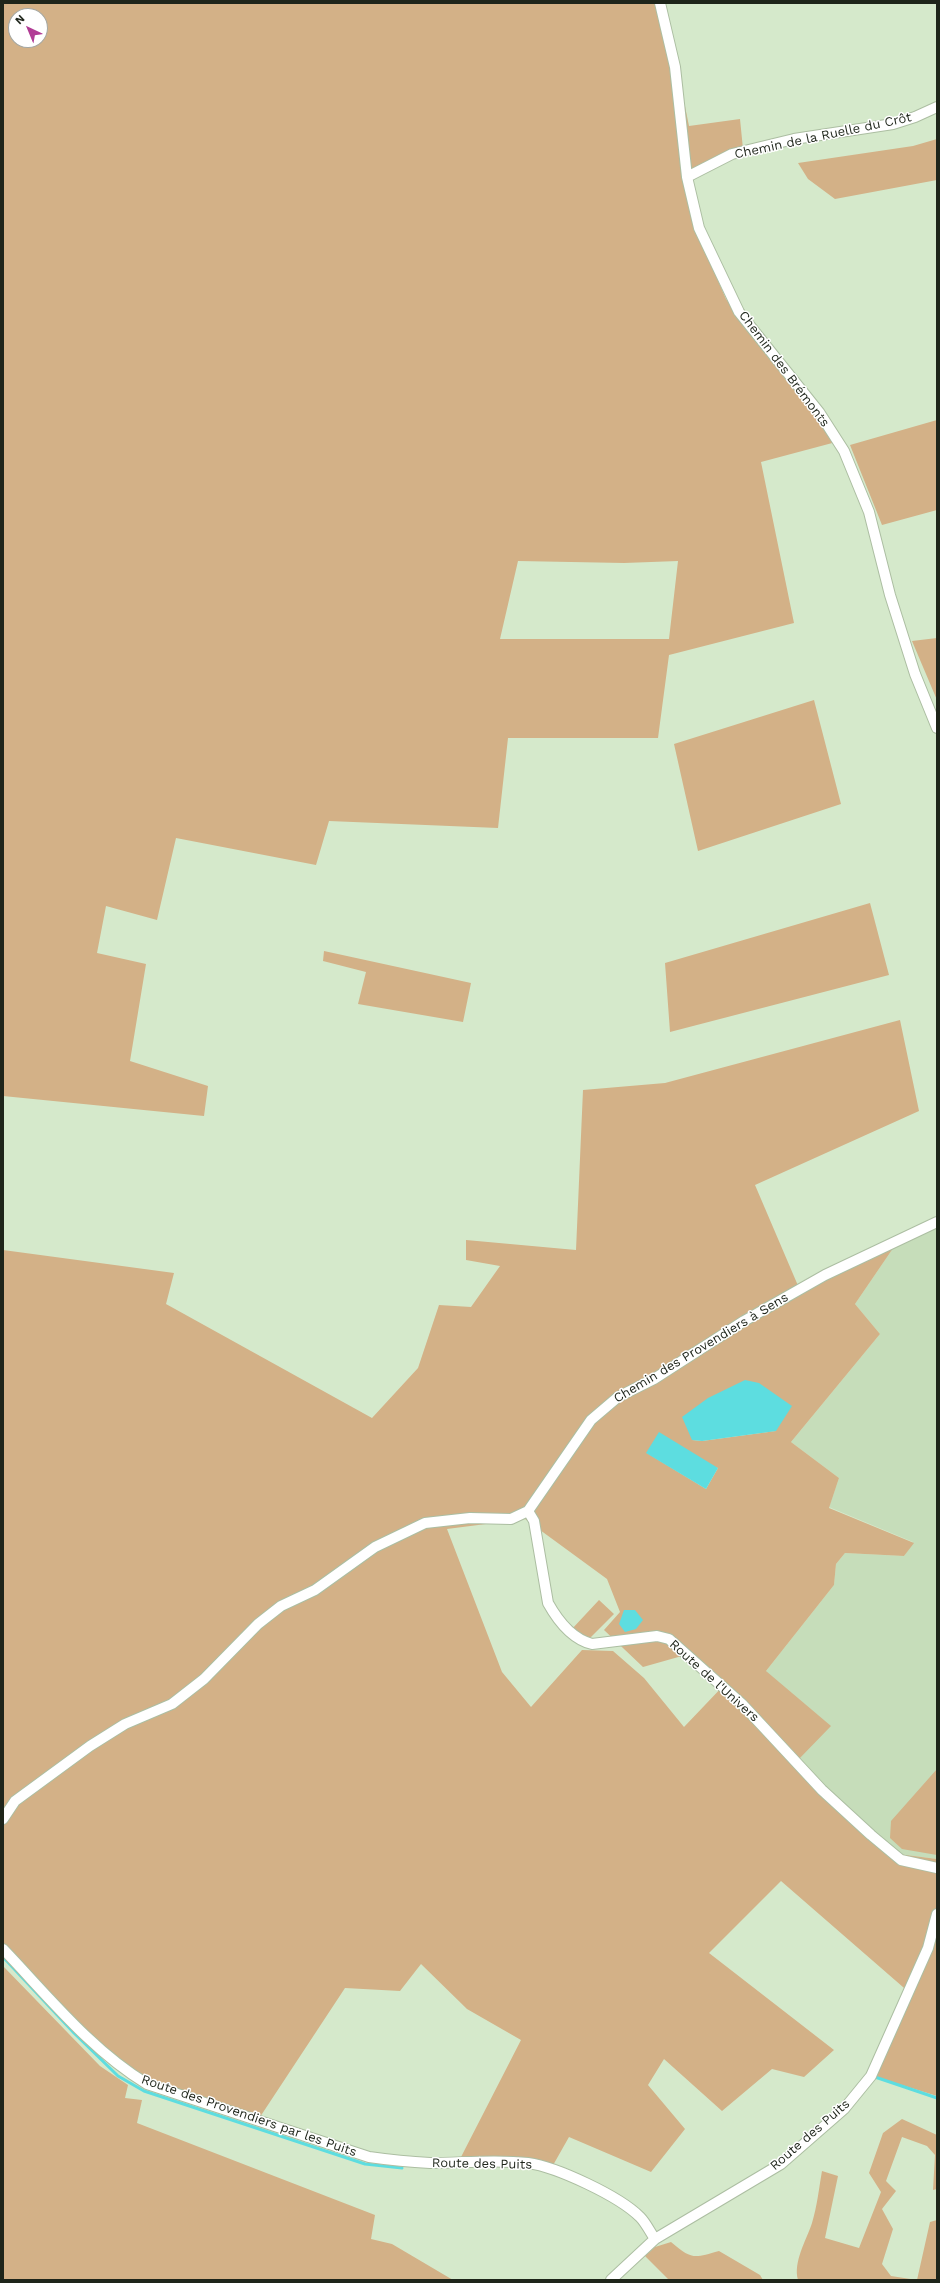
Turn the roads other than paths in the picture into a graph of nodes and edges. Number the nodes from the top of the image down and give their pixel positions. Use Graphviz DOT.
graph roads {
  1 [pos="660,3"];
  2 [pos="937,107"];
  3 [pos="687,177"];
  4 [pos="937,728"];
  5 [pos="937,1222"];
  6 [pos="528,1511"];
  7 [pos="3,1819"];
  8 [pos="937,1868"];
  9 [pos="937,1914"];
  10 [pos="3,1949"];
  11 [pos="403,2161"];
  12 [pos="655,2239"];
  13 [pos="611,2280"];
  1 -- 3 [label="street, Chemin des Brémonts"];
  2 -- 3 [label="street, Chemin de la Ruelle du Crôt"];
  3 -- 4 [label="street, Chemin des Brémonts"];
  5 -- 6 [label="street, Chemin des Provendiers à Sens"];
  6 -- 7 [label="street"];
  6 -- 8 [label="street, Route de l'Univers"];
  9 -- 12 [label="street, Route des Puits"];
  10 -- 11 [label="street, Route des Provendiers par les Puits"];
  11 -- 12 [label="street, Route des Puits"];
  12 -- 13 [label="street, Route des Puits"];
}
